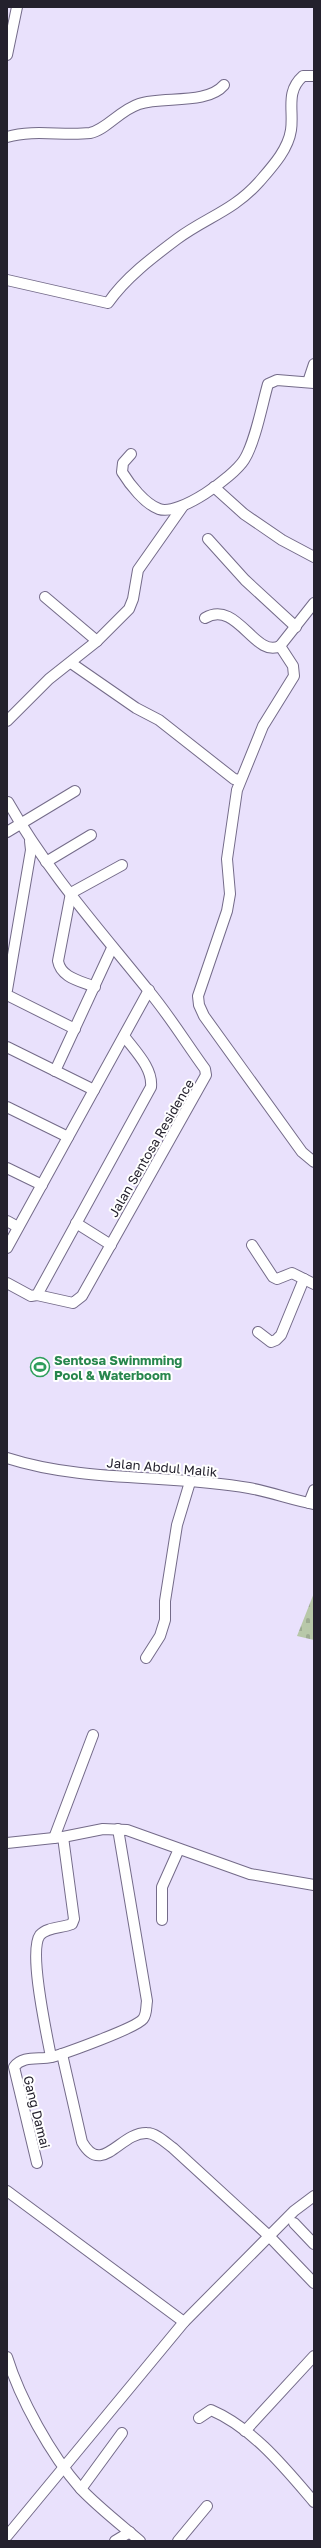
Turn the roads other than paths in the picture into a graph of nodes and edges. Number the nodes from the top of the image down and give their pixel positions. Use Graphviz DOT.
graph roads {
  1 [pos="17,7"];
  2 [pos="7,55"];
  3 [pos="314,76"];
  4 [pos="224,84"];
  5 [pos="7,137"];
  6 [pos="7,280"];
  7 [pos="314,364"];
  8 [pos="311,382"];
  9 [pos="131,454"];
  10 [pos="214,487"];
  11 [pos="183,506"];
  12 [pos="208,539"];
  13 [pos="314,557"];
  14 [pos="45,597"];
  15 [pos="314,603"];
  16 [pos="205,618"];
  17 [pos="296,628"];
  18 [pos="97,641"];
  19 [pos="280,646"];
  20 [pos="71,663"];
  21 [pos="7,721"];
  22 [pos="240,780"];
  23 [pos="75,791"];
  24 [pos="8,802"];
  25 [pos="20,824"];
  26 [pos="7,832"];
  27 [pos="91,835"];
  28 [pos="30,841"];
  29 [pos="46,862"];
  30 [pos="122,865"];
  31 [pos="71,894"];
  32 [pos="112,948"];
  33 [pos="95,987"];
  34 [pos="7,990"];
  35 [pos="149,990"];
  36 [pos="7,995"];
  37 [pos="75,1029"];
  38 [pos="124,1036"];
  39 [pos="7,1047"];
  40 [pos="55,1071"];
  41 [pos="94,1090"];
  42 [pos="7,1107"];
  43 [pos="68,1137"];
  44 [pos="314,1162"];
  45 [pos="7,1168"];
  46 [pos="42,1185"];
  47 [pos="7,1221"];
  48 [pos="76,1223"];
  49 [pos="18,1227"];
  50 [pos="111,1245"];
  51 [pos="252,1245"];
  52 [pos="7,1248"];
  53 [pos="304,1279"];
  54 [pos="7,1283"];
  55 [pos="314,1284"];
  56 [pos="37,1294"];
  57 [pos="258,1332"];
  58 [pos="7,1458"];
  59 [pos="190,1482"];
  60 [pos="314,1490"];
  61 [pos="312,1504"];
  62 [pos="146,1658"];
  63 [pos="93,1735"];
  64 [pos="118,1829"];
  65 [pos="59,1837"];
  66 [pos="7,1843"];
  67 [pos="179,1849"];
  68 [pos="314,1885"];
  69 [pos="162,1920"];
  70 [pos="62,2054"];
  71 [pos="51,2058"];
  72 [pos="37,2163"];
  73 [pos="7,2191"];
  74 [pos="314,2196"];
  75 [pos="294,2223"];
  76 [pos="269,2236"];
  77 [pos="314,2244"];
  78 [pos="314,2283"];
  79 [pos="184,2322"];
  80 [pos="314,2356"];
  81 [pos="7,2357"];
  82 [pos="199,2418"];
  83 [pos="246,2430"];
  84 [pos="122,2433"];
  85 [pos="62,2467"];
  86 [pos="82,2489"];
  87 [pos="314,2502"];
  88 [pos="207,2506"];
  89 [pos="130,2532"];
  90 [pos="7,2536"];
  91 [pos="115,2541"];
  92 [pos="140,2541"];
  93 [pos="178,2541"];
  1 -- 2 [label="street"];
  3 -- 6 [label="street"];
  4 -- 5 [label="street"];
  7 -- 8 [label="street"];
  8 -- 10 [label="street"];
  9 -- 11 [label="street"];
  10 -- 11 [label="street"];
  10 -- 13 [label="street"];
  11 -- 18 [label="street"];
  12 -- 17 [label="street"];
  14 -- 18 [label="street"];
  15 -- 17 [label="street"];
  16 -- 19 [label="street"];
  17 -- 19 [label="street"];
  18 -- 20 [label="street"];
  19 -- 22 [label="street"];
  20 -- 21 [label="street"];
  20 -- 22 [label="street"];
  22 -- 44 [label="street"];
  23 -- 25 [label="street"];
  24 -- 25 [label="street, Jalan Sentosa Residence"];
  25 -- 26 [label="street"];
  25 -- 28 [label="street, Jalan Sentosa Residence"];
  27 -- 29 [label="street"];
  28 -- 29 [label="street, Jalan Sentosa Residence"];
  28 -- 34 [label="street"];
  29 -- 31 [label="street, Jalan Sentosa Residence"];
  30 -- 31 [label="street"];
  31 -- 32 [label="street, Jalan Sentosa Residence"];
  31 -- 33 [label="street"];
  32 -- 33 [label="street"];
  32 -- 35 [label="street, Jalan Sentosa Residence"];
  33 -- 37 [label="street"];
  35 -- 38 [label="street"];
  35 -- 50 [label="street, Jalan Sentosa Residence"];
  36 -- 37 [label="street"];
  37 -- 40 [label="street"];
  38 -- 41 [label="street"];
  38 -- 48 [label="street"];
  39 -- 40 [label="street"];
  40 -- 41 [label="street"];
  41 -- 43 [label="street"];
  42 -- 43 [label="street"];
  43 -- 46 [label="street"];
  45 -- 46 [label="street"];
  46 -- 49 [label="street"];
  47 -- 49 [label="street"];
  48 -- 50 [label="street"];
  48 -- 56 [label="street"];
  49 -- 52 [label="street"];
  50 -- 56 [label="street, Jalan Sentosa Residence"];
  51 -- 53 [label="street"];
  53 -- 55 [label="street"];
  53 -- 57 [label="street"];
  54 -- 56 [label="street"];
  58 -- 59 [label="street, Jalan Abdul Malik"];
  59 -- 61 [label="street, Jalan Abdul Malik"];
  59 -- 62 [label="street"];
  60 -- 61 [label="street"];
  63 -- 65 [label="street"];
  64 -- 65 [label="street"];
  64 -- 67 [label="street"];
  64 -- 70 [label="street"];
  65 -- 66 [label="street"];
  65 -- 71 [label="street"];
  67 -- 68 [label="street"];
  67 -- 69 [label="street"];
  70 -- 71 [label="street"];
  70 -- 76 [label="street"];
  71 -- 72 [label="street, Gang Damai"];
  73 -- 79 [label="street"];
  74 -- 76 [label="street"];
  75 -- 77 [label="street"];
  76 -- 78 [label="street"];
  76 -- 79 [label="street"];
  79 -- 85 [label="street"];
  80 -- 83 [label="street"];
  81 -- 85 [label="street"];
  82 -- 83 [label="street"];
  83 -- 87 [label="street"];
  84 -- 86 [label="street"];
  85 -- 86 [label="street"];
  85 -- 90 [label="street"];
  86 -- 89 [label="street"];
  88 -- 93 [label="street"];
  89 -- 91 [label="street"];
  89 -- 92 [label="street"];
}
